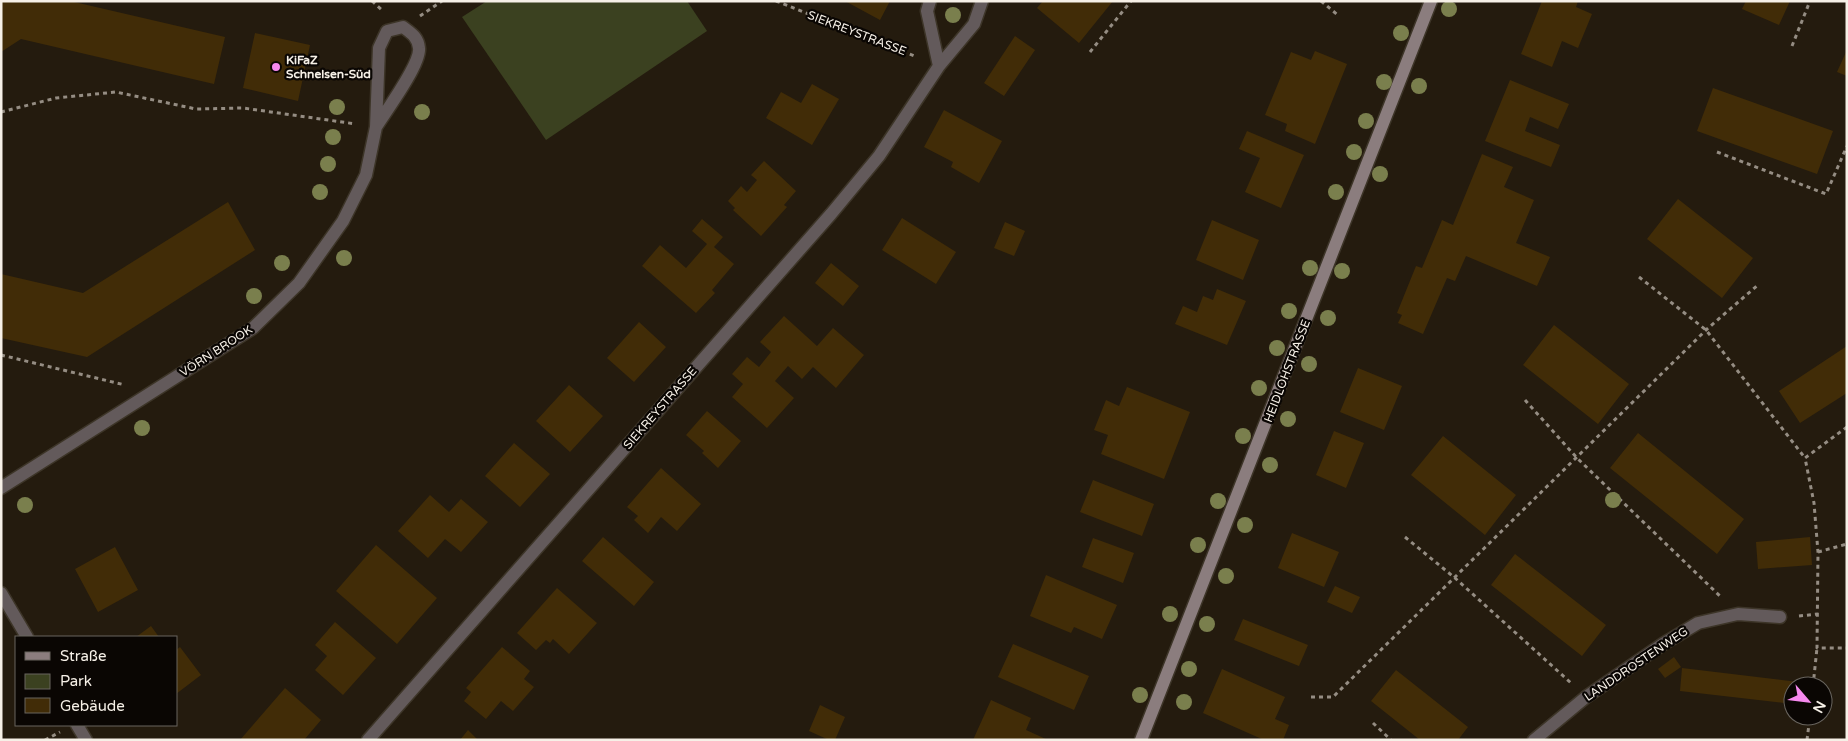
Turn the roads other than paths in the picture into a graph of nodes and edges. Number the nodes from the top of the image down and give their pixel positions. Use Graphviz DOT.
graph roads {
  1 [pos="930,1"];
  2 [pos="982,1"];
  3 [pos="1431,1"];
  4 [pos="939,66"];
  5 [pos="376,127"];
  6 [pos="1,488"];
  7 [pos="1,593"];
  8 [pos="1780,617"];
  9 [pos="26,636"];
  10 [pos="78,726"];
  11 [pos="86,740"];
  12 [pos="368,740"];
  13 [pos="1141,740"];
  14 [pos="1534,740"];
  1 -- 4 [label="street"];
  2 -- 4 [label="street, SIEKREYSTRASSE"];
  3 -- 13 [label="main road, HEIDLOHSTRASSE"];
  4 -- 12 [label="street, SIEKREYSTRASSE"];
  5 -- 5 [label="street, VÖRN BROOK"];
  5 -- 6 [label="street, VÖRN BROOK"];
  7 -- 9 [label="street"];
  8 -- 14 [label="street, LANDDROSTENWEG"];
  10 -- 11 [label="street"];
}
